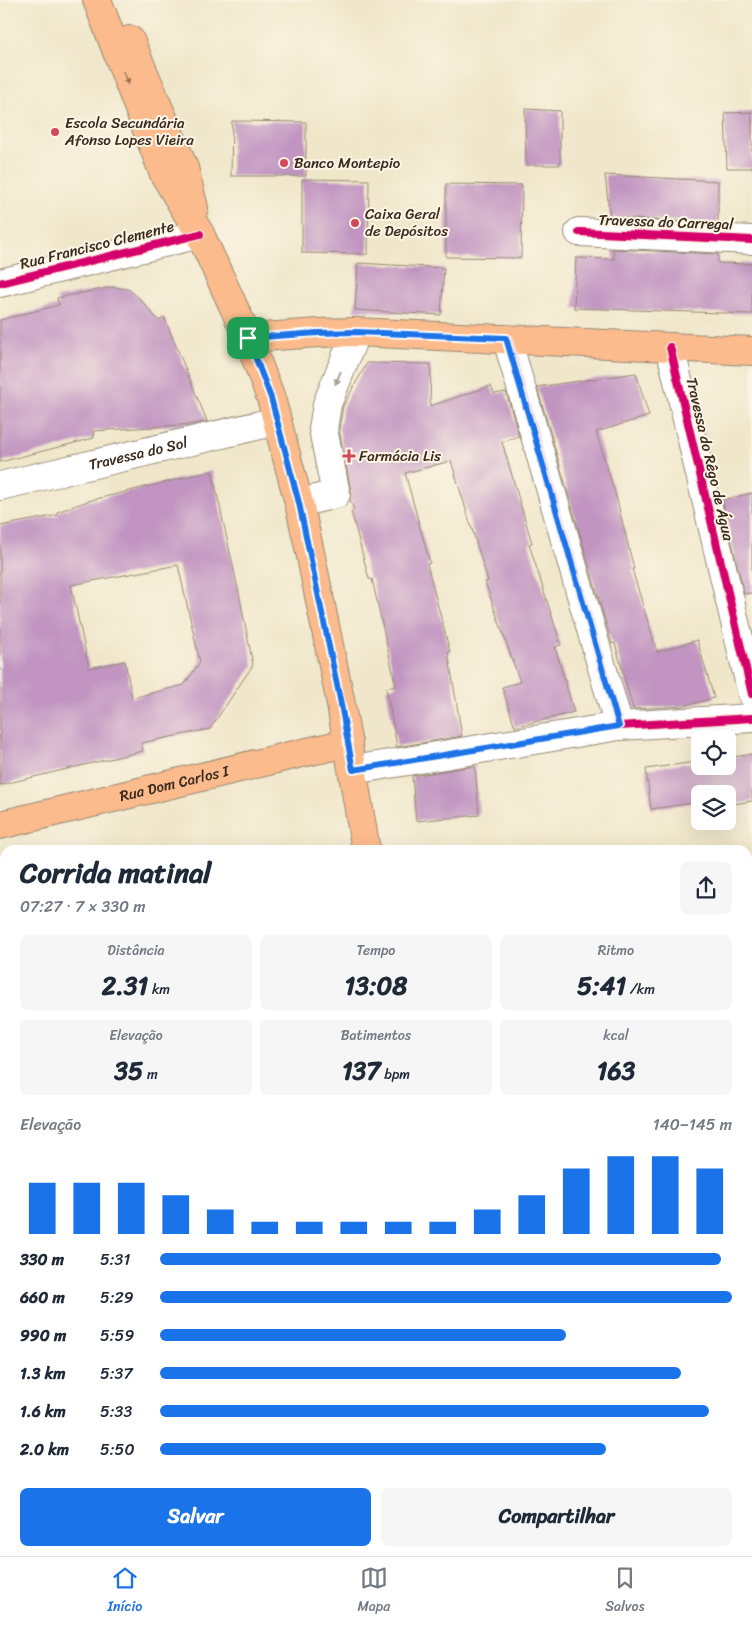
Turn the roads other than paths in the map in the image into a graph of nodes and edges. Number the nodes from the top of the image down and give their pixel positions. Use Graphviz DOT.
graph roads {
  1 [pos="97,0"];
  2 [pos="112,0"];
  3 [pos="579,232"];
  4 [pos="200,234"];
  5 [pos="752,240"];
  6 [pos="0,283"];
  7 [pos="356,332"];
  8 [pos="248,338"];
  9 [pos="506,338"];
  10 [pos="670,347"];
  11 [pos="752,351"];
  12 [pos="277,421"];
  13 [pos="0,486"];
  14 [pos="299,503"];
  15 [pos="752,694"];
  16 [pos="752,718"];
  17 [pos="619,726"];
  18 [pos="348,743"];
  19 [pos="353,770"];
  20 [pos="0,825"];
  21 [pos="365,845"];
  1 -- 4 [label="main road, one-way"];
  2 -- 4 [label="main road"];
  3 -- 5 [label="street, Travessa do Carregal"];
  4 -- 6 [label="street, Rua Francisco Clemente"];
  4 -- 8 [label="main road"];
  7 -- 8 [label="main road"];
  7 -- 9 [label="main road"];
  7 -- 14 [label="street, one-way"];
  8 -- 12 [label="main road"];
  9 -- 10 [label="main road"];
  9 -- 17 [label="street"];
  10 -- 11 [label="main road"];
  10 -- 15 [label="street, Travessa do Rêgo de Água"];
  12 -- 13 [label="street, Travessa do Sol"];
  12 -- 14 [label="main road"];
  14 -- 18 [label="main road"];
  16 -- 17 [label="street"];
  17 -- 19 [label="street"];
  18 -- 19 [label="main road"];
  18 -- 20 [label="main road, Rua Dom Carlos I"];
  19 -- 21 [label="main road"];
}
